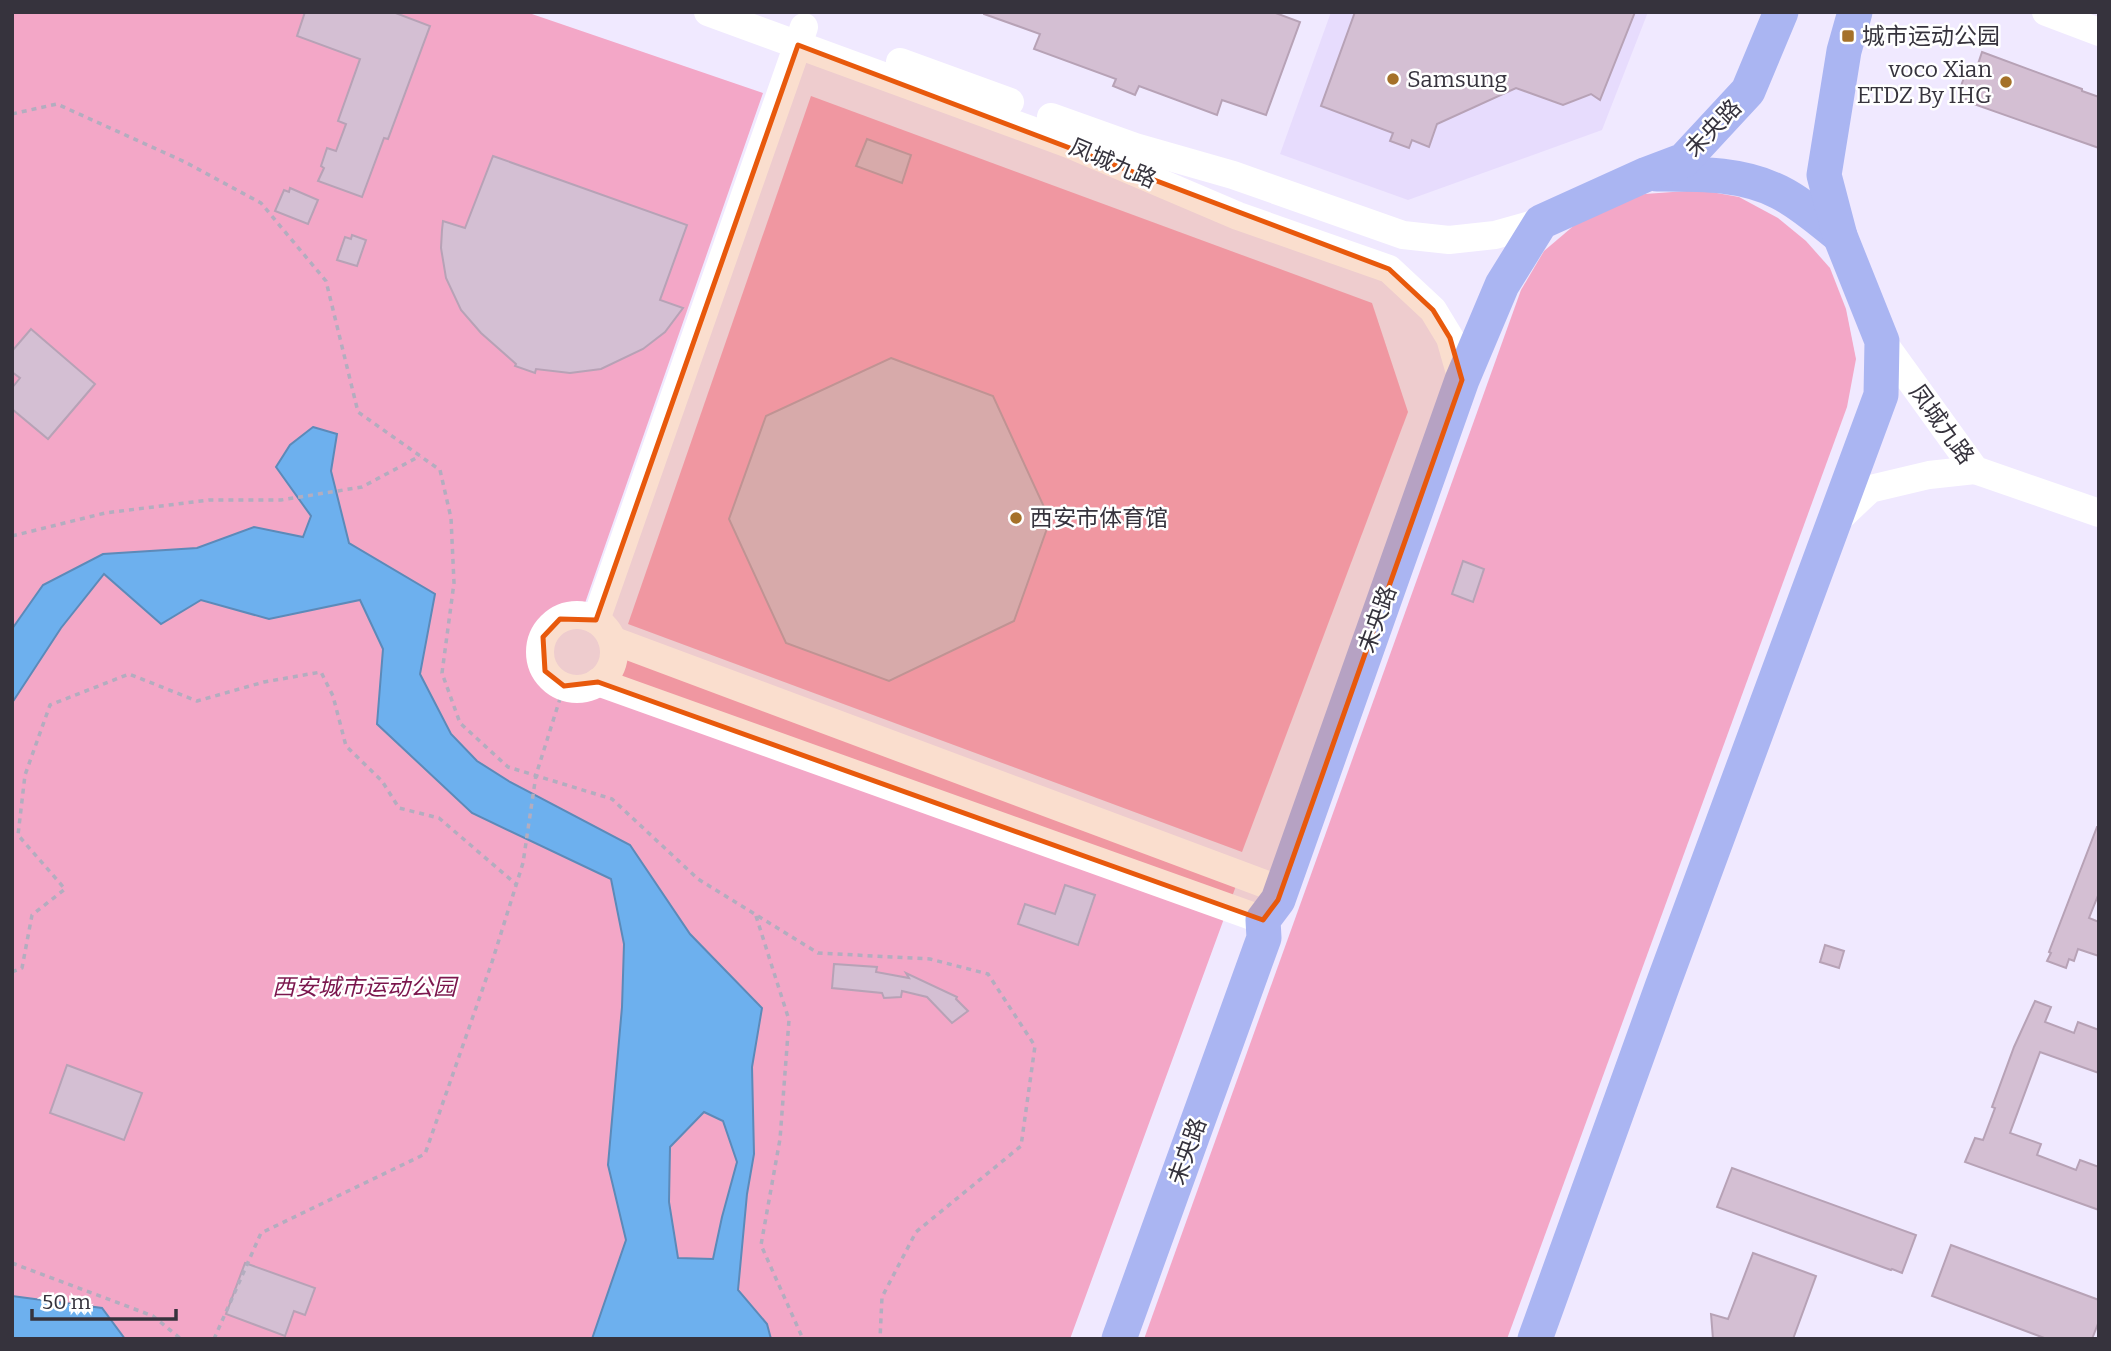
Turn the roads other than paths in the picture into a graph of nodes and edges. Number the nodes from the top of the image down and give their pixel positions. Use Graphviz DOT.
graph roads {
  1 [pos="708,12"];
  2 [pos="764,12"];
  3 [pos="1781,12"];
  4 [pos="1855,12"];
  5 [pos="2046,12"];
  6 [pos="2099,32"];
  7 [pos="801,36"];
  8 [pos="1647,174"];
  9 [pos="1541,222"];
  10 [pos="1840,236"];
  11 [pos="1882,341"];
  12 [pos="1462,380"];
  13 [pos="1975,470"];
  14 [pos="2099,513"];
  15 [pos="1833,524"];
  16 [pos="604,630"];
  17 [pos="598,682"];
  18 [pos="1281,890"];
  19 [pos="1263,920"];
  20 [pos="1119,1339"];
  21 [pos="1535,1339"];
  1 -- 7 [label="street, 凤城九路"];
  2 -- 7 [label="street, 凤城九路"];
  3 -- 8 [label="main road, 未央路"];
  4 -- 10 [label="main road"];
  5 -- 6 [label="street"];
  7 -- 9 [label="street, 凤城九路"];
  7 -- 12 [label="street, 凤城九路"];
  7 -- 16 [label="street"];
  8 -- 9 [label="main road, 未央路"];
  8 -- 10 [label="main road"];
  9 -- 12 [label="main road, 未央路"];
  10 -- 11 [label="main road"];
  11 -- 13 [label="street, 凤城九路"];
  11 -- 15 [label="main road"];
  12 -- 18 [label="main road, 未央路"];
  13 -- 14 [label="street, 凤城九路"];
  13 -- 15 [label="street"];
  15 -- 21 [label="main road"];
  16 -- 17 [label="street"];
  16 -- 17 [label="street"];
  16 -- 18 [label="street"];
  17 -- 19 [label="street"];
  18 -- 19 [label="main road, 未央路"];
  19 -- 20 [label="main road, 未央路"];
}
